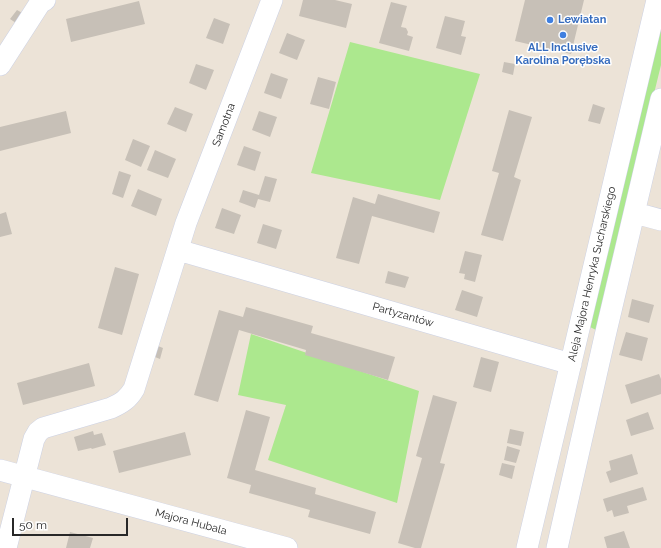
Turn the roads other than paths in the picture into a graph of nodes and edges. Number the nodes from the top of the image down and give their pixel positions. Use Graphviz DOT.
graph roads {
  1 [pos="45,0"];
  2 [pos="272,0"];
  3 [pos="657,0"];
  4 [pos="0,65"];
  5 [pos="661,99"];
  6 [pos="635,213"];
  7 [pos="661,220"];
  8 [pos="178,250"];
  9 [pos="605,336"];
  10 [pos="570,364"];
  11 [pos="585,422"];
  12 [pos="0,470"];
  13 [pos="24,477"];
  14 [pos="6,548"];
  15 [pos="287,548"];
  16 [pos="527,548"];
  17 [pos="557,548"];
  1 -- 4 [label="street"];
  2 -- 8 [label="street, Samotna"];
  3 -- 10 [label="street, Aleja Majora Henryka Sucharskiego"];
  5 -- 6 [label="street"];
  6 -- 7 [label="street"];
  6 -- 9 [label="street"];
  8 -- 10 [label="street, Partyzantów"];
  8 -- 13 [label="street, Samotna"];
  9 -- 10 [label="street"];
  9 -- 11 [label="street"];
  10 -- 11 [label="street"];
  10 -- 16 [label="street, Aleja Majora Henryka Sucharskiego"];
  11 -- 17 [label="street"];
  12 -- 13 [label="street, Majora Hubala"];
  13 -- 14 [label="street"];
  13 -- 15 [label="street, Majora Hubala"];
}
